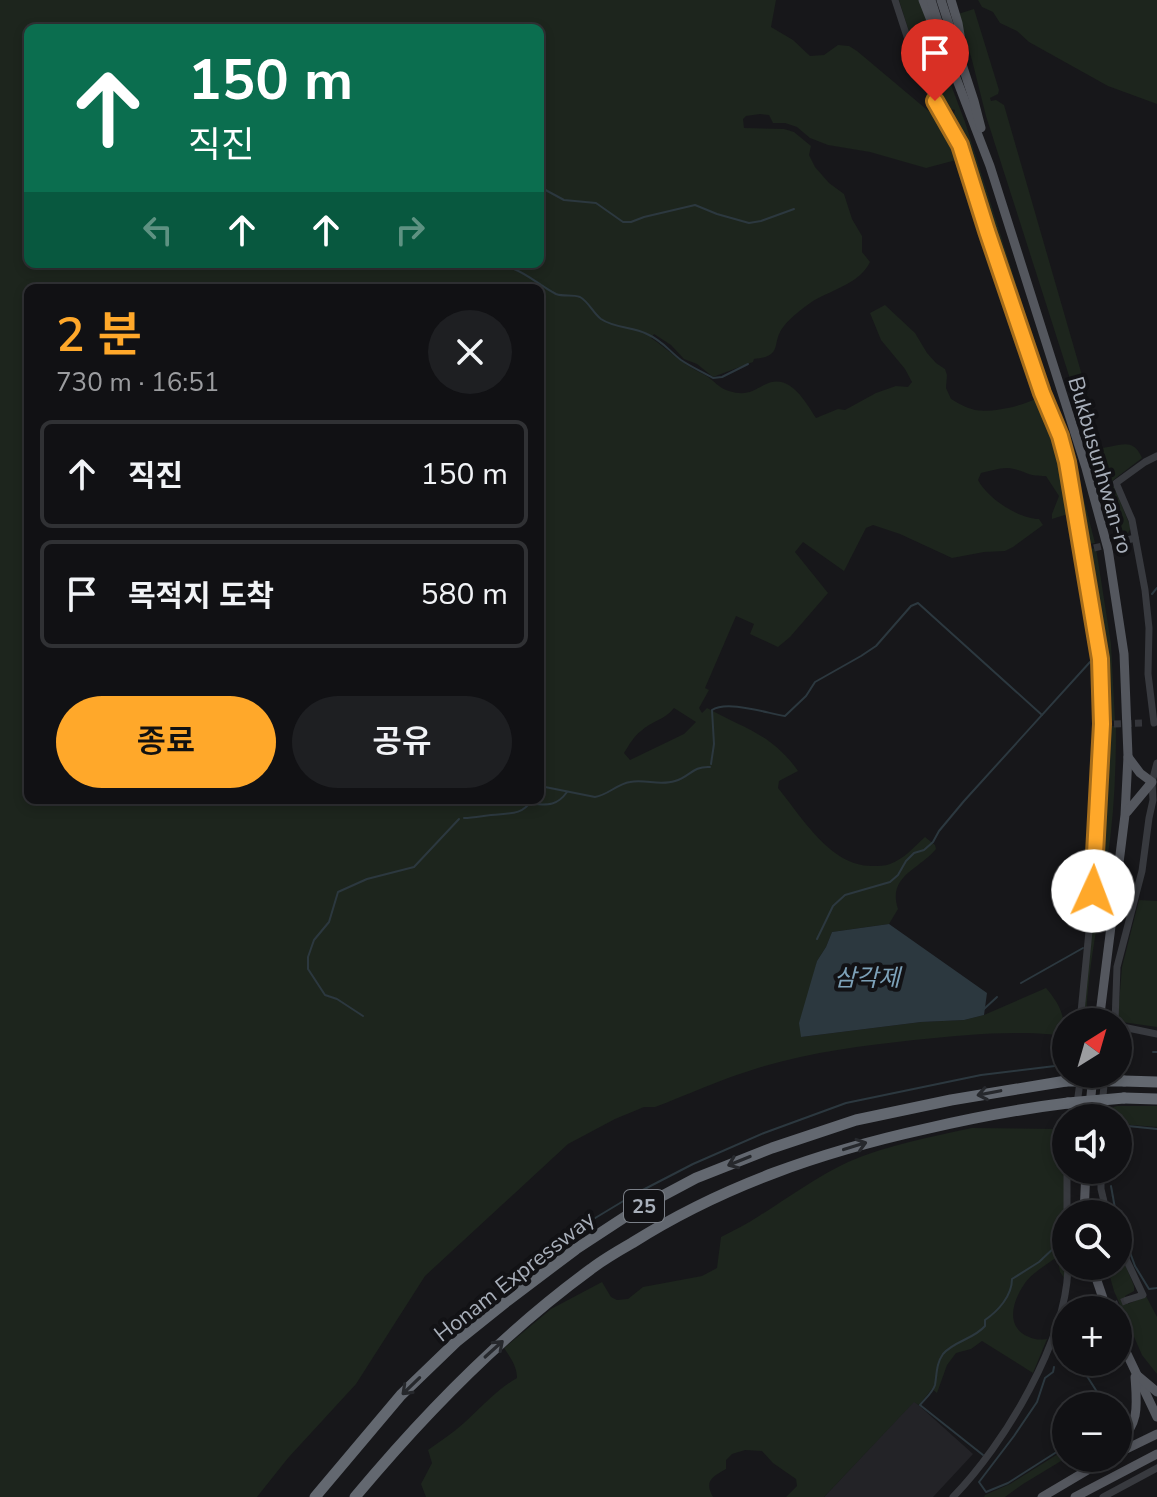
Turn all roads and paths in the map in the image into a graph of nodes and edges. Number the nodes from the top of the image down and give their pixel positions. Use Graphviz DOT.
graph roads {
  1 [pos="895,0"];
  2 [pos="923,0"];
  3 [pos="931,0"];
  4 [pos="941,0"];
  5 [pos="951,0"];
  6 [pos="955,75"];
  7 [pos="970,88"];
  8 [pos="990,166"];
  9 [pos="1157,456"];
  10 [pos="1135,538"];
  11 [pos="1120,542"];
  12 [pos="1094,548"];
  13 [pos="1082,551"];
  14 [pos="1102,724"];
  15 [pos="1114,724"];
  16 [pos="1152,724"];
  17 [pos="1128,756"];
  18 [pos="1157,763"];
  19 [pos="1154,782"];
  20 [pos="1125,815"];
  21 [pos="1081,1008"];
  22 [pos="1101,1008"];
  23 [pos="1116,1008"];
  24 [pos="1132,1028"];
  25 [pos="1157,1034"];
  26 [pos="1157,1082"];
  27 [pos="1157,1099"];
  28 [pos="1132,1272"];
  29 [pos="1132,1298"];
  30 [pos="1052,1340"];
  31 [pos="1132,1367"];
  32 [pos="1135,1374"];
  33 [pos="1157,1392"];
  34 [pos="1157,1417"];
  35 [pos="1132,1426"];
  36 [pos="1157,1434"];
  37 [pos="1132,1446"];
  38 [pos="1157,1454"];
  39 [pos="1157,1468"];
  40 [pos="1083,1472"];
  41 [pos="315,1497"];
  42 [pos="355,1497"];
  43 [pos="953,1497"];
  44 [pos="1042,1497"];
  45 [pos="1075,1497"];
  46 [pos="1103,1497"];
  1 -- 13 [label="street"];
  2 -- 6 [label="main road"];
  3 -- 6 [label="main road"];
  4 -- 7 [label="main road"];
  5 -- 7 [label="main road"];
  6 -- 8 [label="main road"];
  7 -- 8 [label="main road"];
  8 -- 17 [label="main road, Bukbusunhwan-ro"];
  9 -- 10 [label="street"];
  10 -- 11 [label="street"];
  10 -- 16 [label="street"];
  12 -- 13 [label="street"];
  13 -- 14 [label="street"];
  14 -- 15 [label="street"];
  14 -- 21 [label="street"];
  17 -- 19 [label="main road"];
  17 -- 20 [label="main road, Bukbusunhwan-ro"];
  18 -- 19 [label="street"];
  19 -- 20 [label="main road"];
  19 -- 23 [label="street"];
  20 -- 22 [label="main road, Bukbusunhwan-ro"];
  24 -- 25 [label="street"];
  26 -- 41 [label="highway, Honam Expressway / 25, one-way, bridge"];
  42 -- 27 [label="highway, Honam Expressway / 25, one-way, bridge"];
  28 -- 29 [label="street"];
  30 -- 43 [label="street"];
  31 -- 32 [label="main road"];
  32 -- 33 [label="main road"];
  32 -- 34 [label="main road"];
  32 -- 35 [label="main road"];
  36 -- 37 [label="main road"];
  38 -- 45 [label="main road"];
  39 -- 46 [label="street"];
  40 -- 44 [label="main road"];
}
